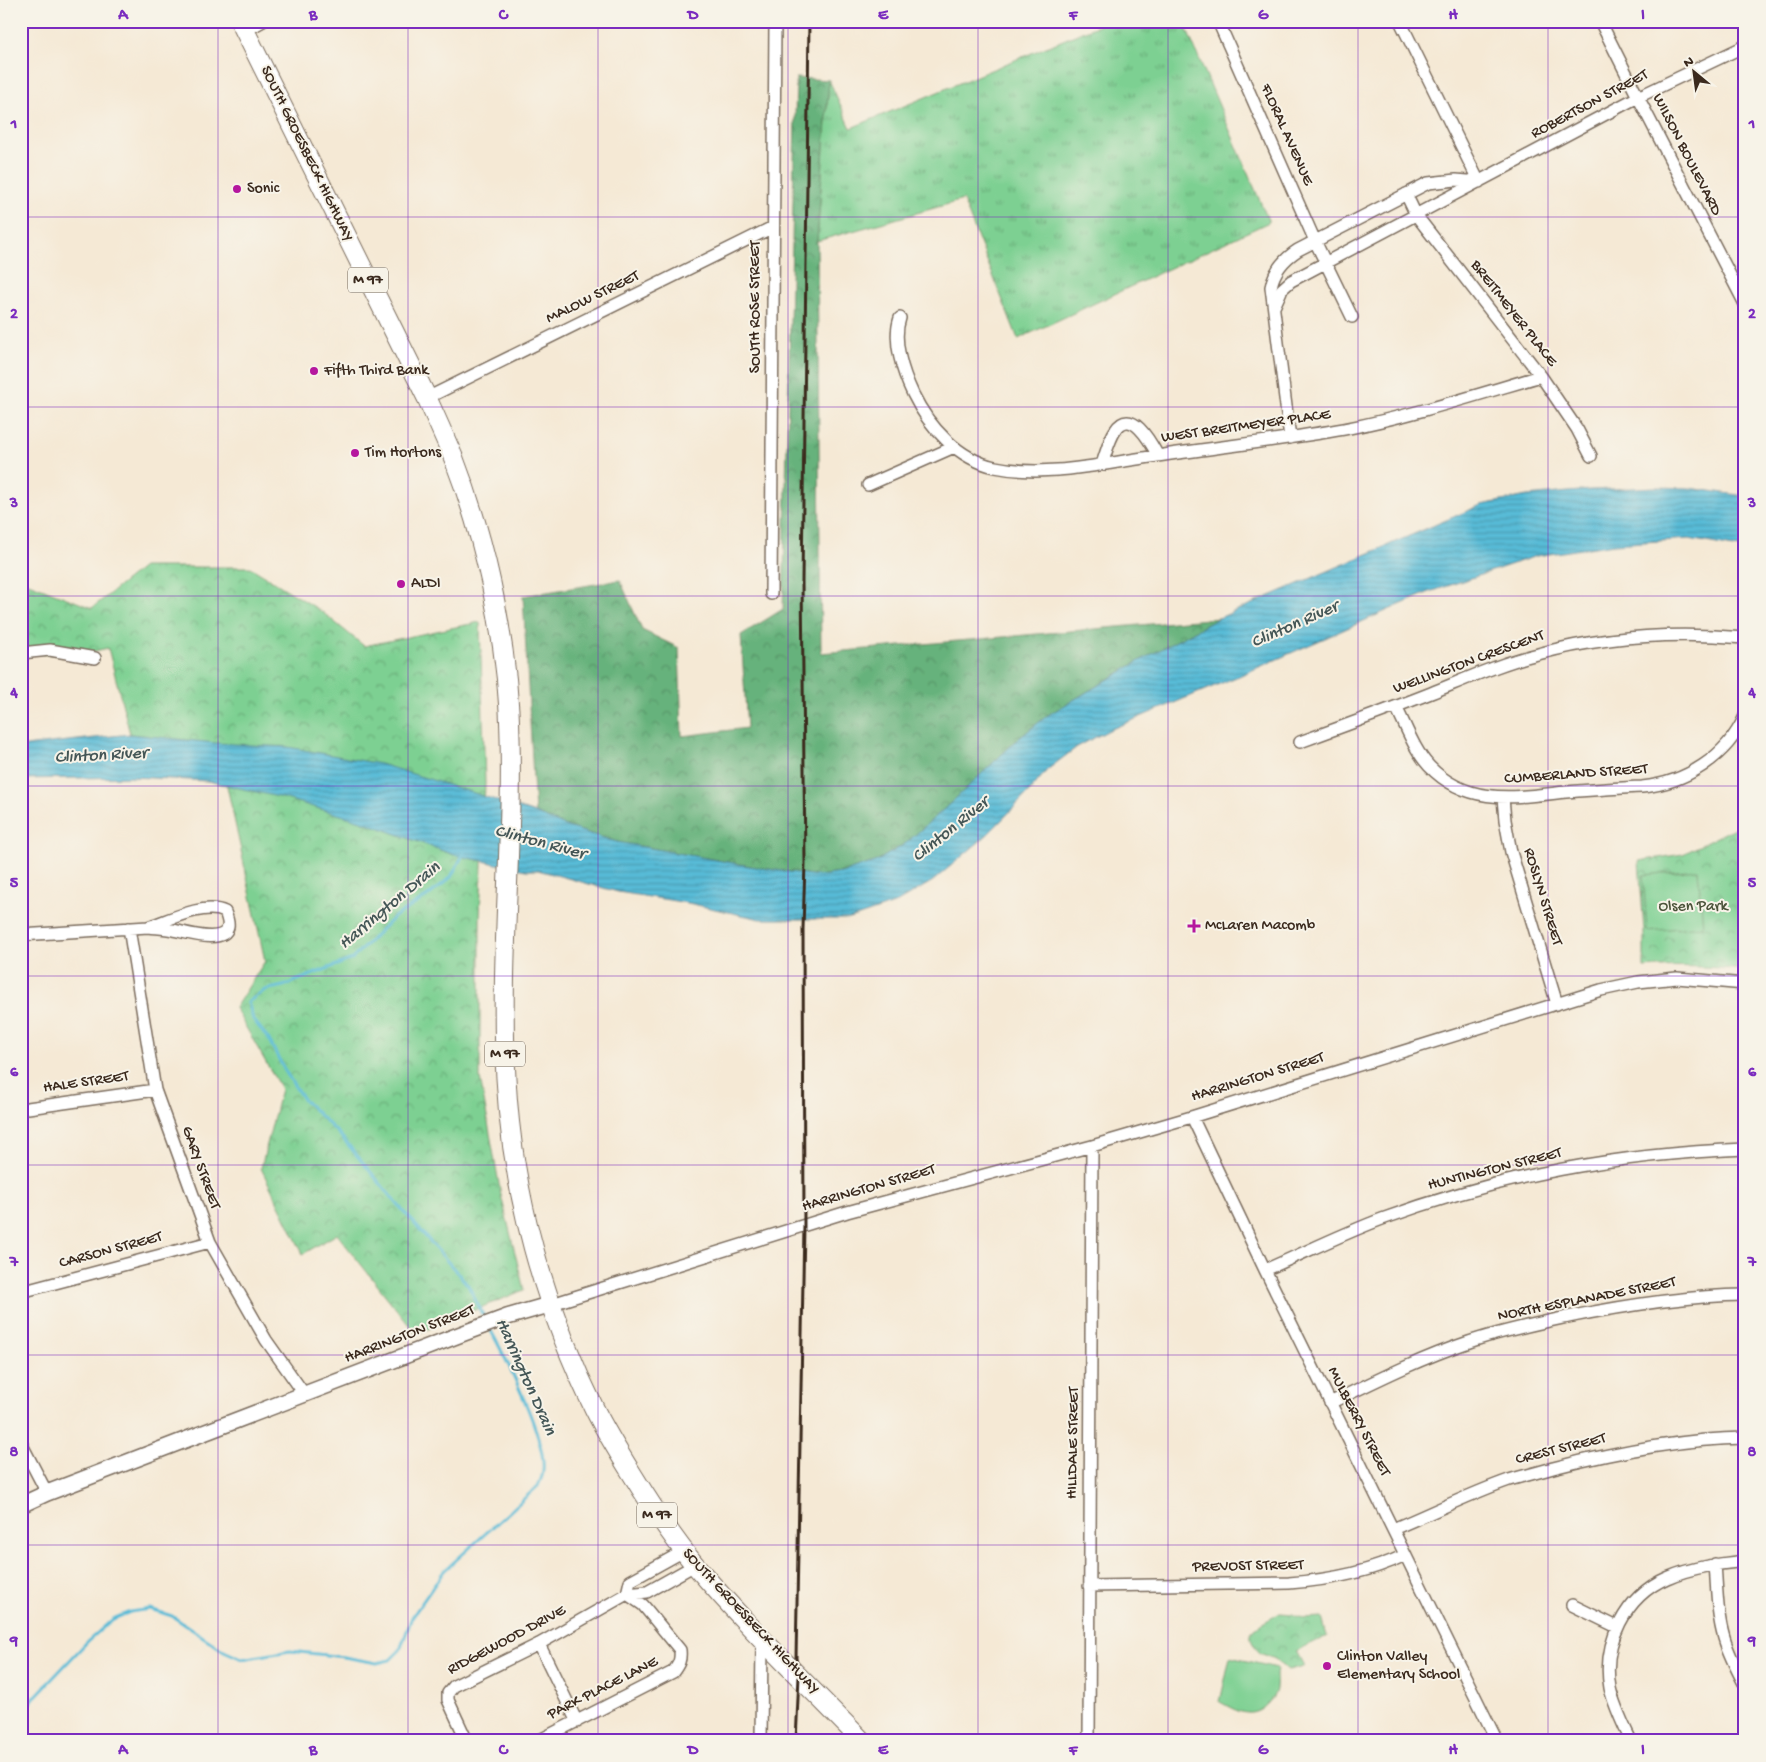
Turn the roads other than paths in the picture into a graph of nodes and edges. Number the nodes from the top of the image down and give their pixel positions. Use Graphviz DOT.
graph roads {
  1 [pos="263,21"];
  2 [pos="775,21"];
  3 [pos="1218,21"];
  4 [pos="1400,21"];
  5 [pos="1600,21"];
  6 [pos="242,26"];
  7 [pos="1745,46"];
  8 [pos="1638,97"];
  9 [pos="1479,182"];
  10 [pos="1406,194"];
  11 [pos="1416,215"];
  12 [pos="773,227"];
  13 [pos="1315,241"];
  14 [pos="1325,263"];
  15 [pos="1745,304"];
  16 [pos="1274,306"];
  17 [pos="1352,317"];
  18 [pos="900,318"];
  19 [pos="1541,376"];
  20 [pos="427,398"];
  21 [pos="1290,438"];
  22 [pos="954,447"];
  23 [pos="1158,456"];
  24 [pos="1591,456"];
  25 [pos="1102,464"];
  26 [pos="868,485"];
  27 [pos="770,594"];
  28 [pos="1745,638"];
  29 [pos="21,653"];
  30 [pos="95,658"];
  31 [pos="1396,707"];
  32 [pos="1745,716"];
  33 [pos="1300,742"];
  34 [pos="1503,798"];
  35 [pos="148,927"];
  36 [pos="129,928"];
  37 [pos="21,934"];
  38 [pos="1745,984"];
  39 [pos="1557,1004"];
  40 [pos="155,1090"];
  41 [pos="21,1109"];
  42 [pos="1192,1117"];
  43 [pos="1092,1146"];
  44 [pos="1745,1148"];
  45 [pos="210,1242"];
  46 [pos="1265,1270"];
  47 [pos="21,1292"];
  48 [pos="1745,1294"];
  49 [pos="552,1304"];
  50 [pos="305,1395"];
  51 [pos="1330,1403"];
  52 [pos="1745,1438"];
  53 [pos="21,1443"];
  54 [pos="48,1493"];
  55 [pos="21,1505"];
  56 [pos="1393,1529"];
  57 [pos="1405,1555"];
  58 [pos="690,1558"];
  59 [pos="1745,1561"];
  60 [pos="1716,1564"];
  61 [pos="1089,1586"];
  62 [pos="628,1594"];
  63 [pos="1572,1605"];
  64 [pos="1617,1627"];
  65 [pos="762,1640"];
  66 [pos="539,1644"];
  67 [pos="1745,1685"];
  68 [pos="577,1722"];
  69 [pos="468,1741"];
  70 [pos="538,1741"];
  71 [pos="761,1741"];
  72 [pos="862,1741"];
  73 [pos="1089,1741"];
  74 [pos="1497,1741"];
  75 [pos="1631,1741"];
  1 -- 6 [label="street"];
  2 -- 12 [label="street, SOUTH ROSE STREET"];
  3 -- 13 [label="street, FLORAL AVENUE"];
  4 -- 9 [label="street"];
  5 -- 8 [label="street, WILSON BOULEVARD"];
  6 -- 20 [label="main road, SOUTH GROESBECK HIGHWAY / M 97"];
  7 -- 8 [label="street, ROBERTSON STREET"];
  8 -- 9 [label="street, ROBERTSON STREET"];
  8 -- 15 [label="street, WILSON BOULEVARD"];
  9 -- 10 [label="street"];
  9 -- 11 [label="street, ROBERTSON STREET"];
  10 -- 11 [label="street, BREITMEYER PLACE"];
  10 -- 13 [label="street"];
  11 -- 14 [label="street, ROBERTSON STREET"];
  11 -- 19 [label="street, BREITMEYER PLACE"];
  12 -- 20 [label="street, MALOW STREET"];
  12 -- 27 [label="street, SOUTH ROSE STREET"];
  13 -- 14 [label="street, FLORAL AVENUE"];
  13 -- 16 [label="street"];
  14 -- 16 [label="street, ROBERTSON STREET"];
  14 -- 17 [label="street, FLORAL AVENUE"];
  16 -- 21 [label="street"];
  18 -- 22 [label="street, WEST BREITMEYER PLACE"];
  19 -- 21 [label="street, WEST BREITMEYER PLACE"];
  19 -- 24 [label="street, BREITMEYER PLACE"];
  20 -- 49 [label="main road, SOUTH GROESBECK HIGHWAY / M 97"];
  21 -- 23 [label="street, WEST BREITMEYER PLACE"];
  22 -- 25 [label="street, WEST BREITMEYER PLACE"];
  22 -- 26 [label="street"];
  23 -- 25 [label="street, WEST BREITMEYER PLACE"];
  23 -- 25 [label="street"];
  28 -- 31 [label="street, WELLINGTON CRESCENT"];
  29 -- 30 [label="street"];
  31 -- 33 [label="street, WELLINGTON CRESCENT"];
  31 -- 34 [label="street, CUMBERLAND STREET"];
  32 -- 34 [label="street, CUMBERLAND STREET"];
  34 -- 39 [label="street, ROSLYN STREET"];
  35 -- 35 [label="street"];
  35 -- 36 [label="street"];
  36 -- 37 [label="street"];
  36 -- 40 [label="street, GARY STREET"];
  38 -- 39 [label="street, HARRINGTON STREET"];
  39 -- 42 [label="street, HARRINGTON STREET"];
  40 -- 41 [label="street, HALE STREET"];
  40 -- 45 [label="street, GARY STREET"];
  42 -- 43 [label="street, HARRINGTON STREET"];
  42 -- 46 [label="street, MULBERRY STREET"];
  43 -- 49 [label="street, HARRINGTON STREET"];
  43 -- 61 [label="street, HILLDALE STREET"];
  44 -- 46 [label="street, HUNTINGTON STREET"];
  45 -- 47 [label="street, CARSON STREET"];
  45 -- 50 [label="street, GARY STREET"];
  46 -- 51 [label="street, MULBERRY STREET"];
  48 -- 51 [label="street, NORTH ESPLANADE STREET"];
  49 -- 50 [label="street, HARRINGTON STREET"];
  49 -- 58 [label="main road, SOUTH GROESBECK HIGHWAY / M 97"];
  50 -- 54 [label="street, HARRINGTON STREET"];
  51 -- 56 [label="street, MULBERRY STREET"];
  52 -- 56 [label="street, CREST STREET"];
  53 -- 54 [label="street"];
  54 -- 55 [label="street, HARRINGTON STREET"];
  56 -- 57 [label="street, MULBERRY STREET"];
  57 -- 61 [label="street, PREVOST STREET"];
  57 -- 74 [label="street, MULBERRY STREET"];
  58 -- 62 [label="street, RIDGEWOOD DRIVE"];
  58 -- 62 [label="street, RIDGEWOOD DRIVE"];
  58 -- 65 [label="main road, SOUTH GROESBECK HIGHWAY / M 97"];
  59 -- 60 [label="street"];
  60 -- 64 [label="street"];
  60 -- 67 [label="street"];
  61 -- 73 [label="street, HILLDALE STREET"];
  62 -- 66 [label="street, RIDGEWOOD DRIVE"];
  62 -- 68 [label="street, PARK PLACE LANE"];
  63 -- 64 [label="street"];
  64 -- 75 [label="street"];
  65 -- 71 [label="street"];
  65 -- 72 [label="main road, SOUTH GROESBECK HIGHWAY / M 97"];
  66 -- 68 [label="street"];
  66 -- 69 [label="street, RIDGEWOOD DRIVE"];
  68 -- 70 [label="street, PARK PLACE LANE"];
}
